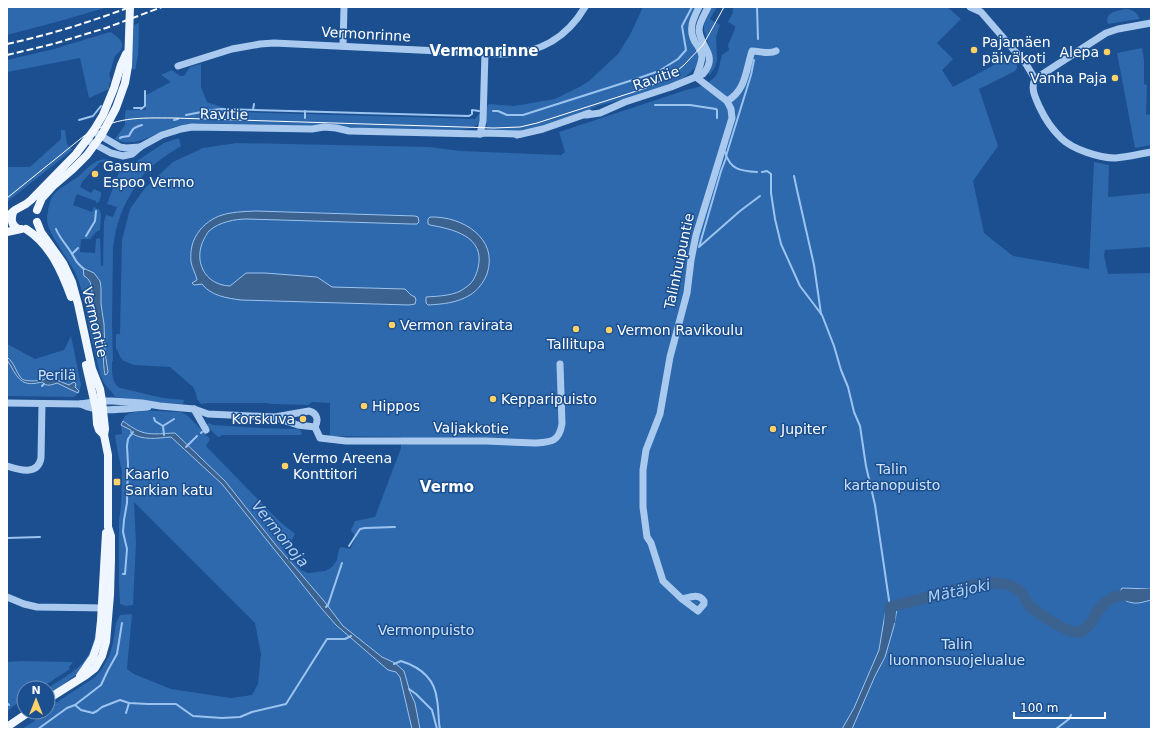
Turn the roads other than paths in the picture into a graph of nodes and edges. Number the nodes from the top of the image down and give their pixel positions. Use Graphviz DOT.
graph roads {
  1 [pos="130,7"];
  2 [pos="344,7"];
  3 [pos="585,7"];
  4 [pos="699,7"];
  5 [pos="708,7"];
  6 [pos="970,7"];
  7 [pos="1151,23"];
  8 [pos="343,46"];
  9 [pos="776,51"];
  10 [pos="485,53"];
  11 [pos="178,66"];
  12 [pos="696,76"];
  13 [pos="1035,79"];
  14 [pos="727,101"];
  15 [pos="97,134"];
  16 [pos="480,134"];
  17 [pos="88,140"];
  18 [pos="95,144"];
  19 [pos="140,147"];
  20 [pos="1151,152"];
  21 [pos="26,204"];
  22 [pos="37,210"];
  23 [pos="10,215"];
  24 [pos="37,222"];
  25 [pos="22,229"];
  26 [pos="7,232"];
  27 [pos="560,364"];
  28 [pos="7,403"];
  29 [pos="42,404"];
  30 [pos="99,405"];
  31 [pos="194,409"];
  32 [pos="275,417"];
  33 [pos="314,427"];
  34 [pos="206,430"];
  35 [pos="7,466"];
  36 [pos="7,597"];
  37 [pos="682,599"];
  38 [pos="105,608"];
  39 [pos="56,694"];
  40 [pos="17,720"];
  41 [pos="7,727"];
  1 -- 15 [label="main road"];
  2 -- 8 [label="street"];
  3 -- 10 [label="street, Vermonrinne"];
  4 -- 12 [label="street, Ravitie"];
  5 -- 12 [label="street, Ravitie"];
  6 -- 13 [label="street"];
  7 -- 13 [label="street"];
  8 -- 10 [label="street, Vermonrinne"];
  8 -- 11 [label="street, Vermonrinne"];
  9 -- 14 [label="street"];
  10 -- 16 [label="street"];
  12 -- 14 [label="street"];
  12 -- 16 [label="street, Ravitie"];
  13 -- 20 [label="street"];
  14 -- 37 [label="street, Talinhuipuntie"];
  15 -- 17 [label="main road"];
  15 -- 18 [label="main road"];
  15 -- 19 [label="street, Ravitie"];
  16 -- 19 [label="street, Ravitie"];
  17 -- 18 [label="street, Ravitie"];
  17 -- 21 [label="main road"];
  18 -- 19 [label="street, Ravitie"];
  18 -- 22 [label="main road"];
  21 -- 22 [label="main road"];
  21 -- 23 [label="main road"];
  22 -- 24 [label="main road"];
  23 -- 25 [label="main road"];
  24 -- 25 [label="main road"];
  24 -- 30 [label="main road, Vermontie"];
  25 -- 26 [label="main road"];
  25 -- 30 [label="main road, Vermontie"];
  27 -- 33 [label="street, Valjakkotie"];
  28 -- 29 [label="street"];
  29 -- 30 [label="street"];
  29 -- 35 [label="street"];
  30 -- 31 [label="street"];
  30 -- 38 [label="main road, Vermontie"];
  31 -- 32 [label="street"];
  31 -- 34 [label="street"];
  32 -- 33 [label="street"];
  32 -- 33 [label="street"];
  36 -- 38 [label="street"];
  38 -- 39 [label="main road, Vermontie"];
  40 -- 41 [label="main road"];
}
